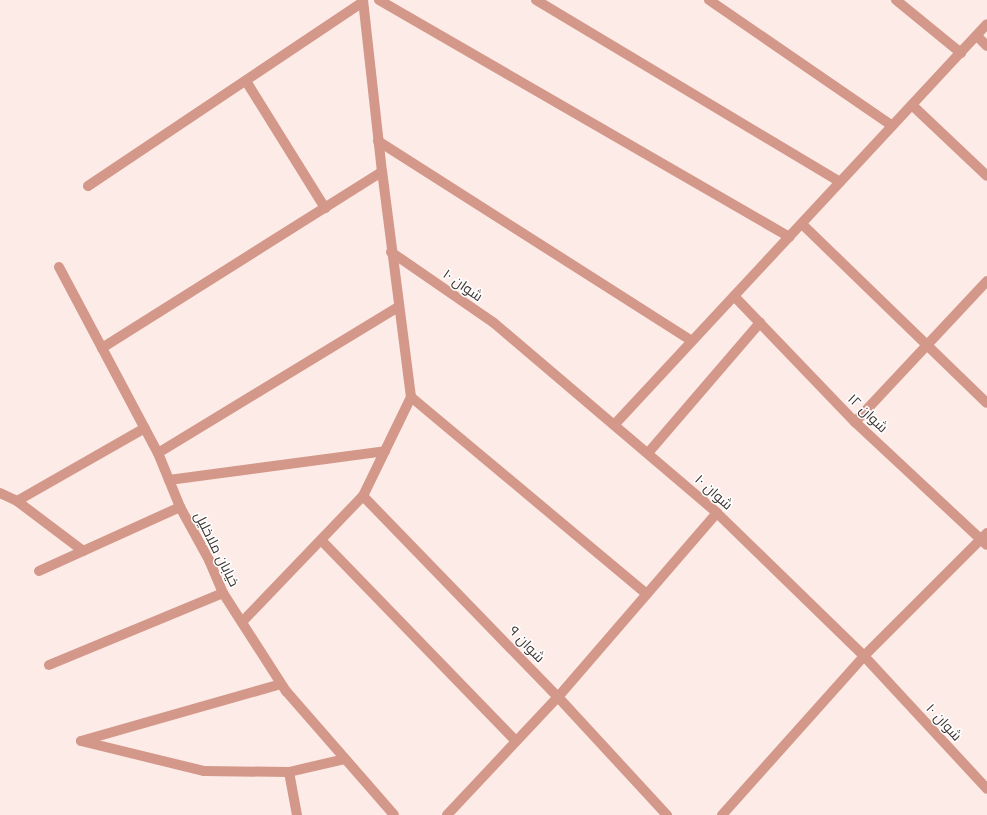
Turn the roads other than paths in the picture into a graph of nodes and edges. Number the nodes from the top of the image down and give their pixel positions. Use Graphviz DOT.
graph roads {
  1 [pos="379,0"];
  2 [pos="536,0"];
  3 [pos="709,0"];
  4 [pos="896,0"];
  5 [pos="363,1"];
  6 [pos="987,24"];
  7 [pos="977,36"];
  8 [pos="987,46"];
  9 [pos="961,52"];
  10 [pos="246,81"];
  11 [pos="912,105"];
  12 [pos="892,126"];
  13 [pos="378,141"];
  14 [pos="382,172"];
  15 [pos="987,176"];
  16 [pos="840,182"];
  17 [pos="88,186"];
  18 [pos="325,208"];
  19 [pos="802,224"];
  20 [pos="789,237"];
  21 [pos="391,252"];
  22 [pos="59,267"];
  23 [pos="987,281"];
  24 [pos="734,296"];
  25 [pos="398,307"];
  26 [pos="760,323"];
  27 [pos="692,341"];
  28 [pos="927,345"];
  29 [pos="102,348"];
  30 [pos="411,397"];
  31 [pos="987,403"];
  32 [pos="855,422"];
  33 [pos="615,424"];
  34 [pos="145,428"];
  35 [pos="385,451"];
  36 [pos="158,453"];
  37 [pos="648,453"];
  38 [pos="169,480"];
  39 [pos="0,492"];
  40 [pos="363,496"];
  41 [pos="17,501"];
  42 [pos="180,507"];
  43 [pos="717,513"];
  44 [pos="985,539"];
  45 [pos="321,540"];
  46 [pos="83,551"];
  47 [pos="39,571"];
  48 [pos="223,593"];
  49 [pos="647,594"];
  50 [pos="242,622"];
  51 [pos="864,656"];
  52 [pos="49,665"];
  53 [pos="281,684"];
  54 [pos="558,696"];
  55 [pos="516,741"];
  56 [pos="345,759"];
  57 [pos="289,772"];
  58 [pos="987,789"];
  59 [pos="297,815"];
  60 [pos="394,815"];
  61 [pos="447,815"];
  62 [pos="666,815"];
  63 [pos="722,815"];
  1 -- 20 [label="street"];
  2 -- 16 [label="street"];
  3 -- 12 [label="street"];
  4 -- 9 [label="street"];
  5 -- 10 [label="street"];
  5 -- 13 [label="street"];
  6 -- 7 [label="street"];
  7 -- 8 [label="street"];
  7 -- 9 [label="street"];
  9 -- 11 [label="street"];
  10 -- 17 [label="street"];
  10 -- 18 [label="street"];
  11 -- 12 [label="street"];
  11 -- 15 [label="street"];
  12 -- 16 [label="street"];
  13 -- 14 [label="street"];
  13 -- 27 [label="street"];
  14 -- 18 [label="street"];
  14 -- 21 [label="street"];
  16 -- 19 [label="street"];
  18 -- 29 [label="street"];
  19 -- 20 [label="street"];
  19 -- 28 [label="street"];
  20 -- 24 [label="street"];
  21 -- 25 [label="street"];
  21 -- 33 [label="street, شوان ۱۰"];
  22 -- 29 [label="street, خیابان ملاخلیل"];
  23 -- 28 [label="street"];
  24 -- 26 [label="street, شوان ۱۲"];
  24 -- 27 [label="street"];
  25 -- 30 [label="street"];
  25 -- 36 [label="street"];
  26 -- 32 [label="street, شوان ۱۲"];
  26 -- 37 [label="street"];
  27 -- 33 [label="street"];
  28 -- 31 [label="street"];
  28 -- 32 [label="street"];
  29 -- 34 [label="street, خیابان ملاخلیل"];
  30 -- 35 [label="street"];
  30 -- 49 [label="street"];
  32 -- 44 [label="street, شوان ۱۲"];
  33 -- 37 [label="street, شوان ۱۰"];
  34 -- 36 [label="street, خیابان ملاخلیل"];
  34 -- 41 [label="street"];
  35 -- 38 [label="street"];
  35 -- 40 [label="street"];
  36 -- 38 [label="street, خیابان ملاخلیل"];
  37 -- 43 [label="street, شوان ۱۰"];
  38 -- 42 [label="street, خیابان ملاخلیل"];
  39 -- 41 [label="street"];
  40 -- 45 [label="street"];
  40 -- 54 [label="street, شوان ۹"];
  41 -- 46 [label="street"];
  42 -- 46 [label="street"];
  42 -- 48 [label="street, خیابان ملاخلیل"];
  43 -- 49 [label="street"];
  43 -- 51 [label="street, شوان ۱۰"];
  44 -- 51 [label="street"];
  45 -- 50 [label="street"];
  45 -- 55 [label="street"];
  46 -- 47 [label="street"];
  48 -- 50 [label="street, خیابان ملاخلیل"];
  48 -- 52 [label="street"];
  49 -- 54 [label="street"];
  50 -- 53 [label="street, خیابان ملاخلیل"];
  51 -- 58 [label="street, شوان ۱۰"];
  51 -- 63 [label="street"];
  53 -- 56 [label="street, خیابان ملاخلیل"];
  53 -- 57 [label="street"];
  54 -- 55 [label="street"];
  54 -- 62 [label="street, شوان ۹"];
  55 -- 61 [label="street"];
  56 -- 57 [label="street"];
  56 -- 60 [label="street, خیابان ملاخلیل"];
  57 -- 59 [label="street"];
}
